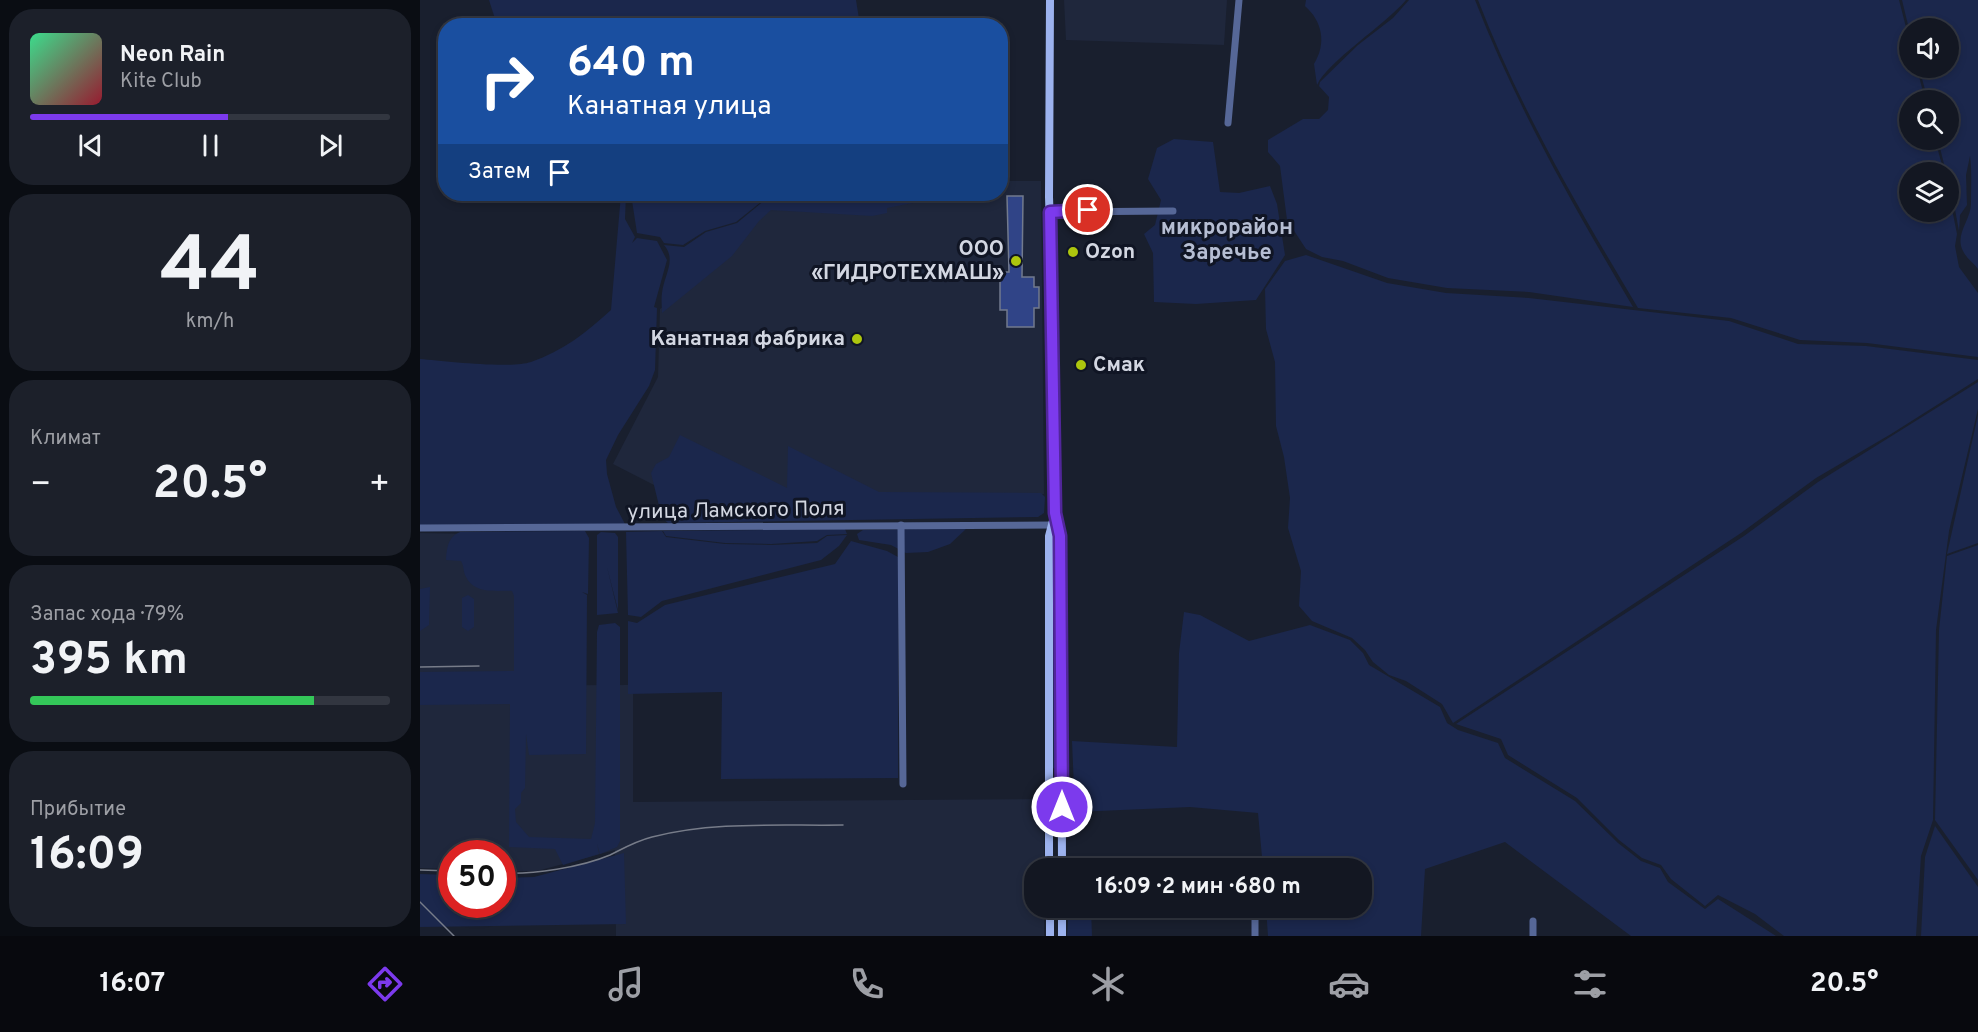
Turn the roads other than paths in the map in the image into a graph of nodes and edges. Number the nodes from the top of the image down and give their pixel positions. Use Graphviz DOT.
graph roads {
  1 [pos="1050,0"];
  2 [pos="1239,0"];
  3 [pos="1228,123"];
  4 [pos="1173,211"];
  5 [pos="1050,212"];
  6 [pos="1055,513"];
  7 [pos="901,525"];
  8 [pos="1052,525"];
  9 [pos="420,528"];
  10 [pos="903,784"];
  11 [pos="1049,787"];
  12 [pos="1062,787"];
  13 [pos="1049,858"];
  14 [pos="1062,858"];
  15 [pos="1050,918"];
  16 [pos="1062,918"];
  17 [pos="1255,918"];
  18 [pos="1533,921"];
  19 [pos="1050,936"];
  20 [pos="1062,936"];
  21 [pos="1255,936"];
  22 [pos="1533,936"];
  1 -- 5 [label="main road"];
  2 -- 3 [label="street"];
  4 -- 5 [label="street"];
  5 -- 6 [label="main road"];
  6 -- 8 [label="main road"];
  6 -- 12 [label="main road"];
  7 -- 8 [label="street, улица Ламского Поля"];
  7 -- 9 [label="street, улица Ламского Поля"];
  7 -- 10 [label="street"];
  8 -- 11 [label="main road"];
  11 -- 12 [label="main road"];
  11 -- 13 [label="main road"];
  12 -- 14 [label="main road"];
  15 -- 19 [label="main road"];
  16 -- 20 [label="main road"];
  17 -- 21 [label="street"];
  18 -- 22 [label="street"];
}
